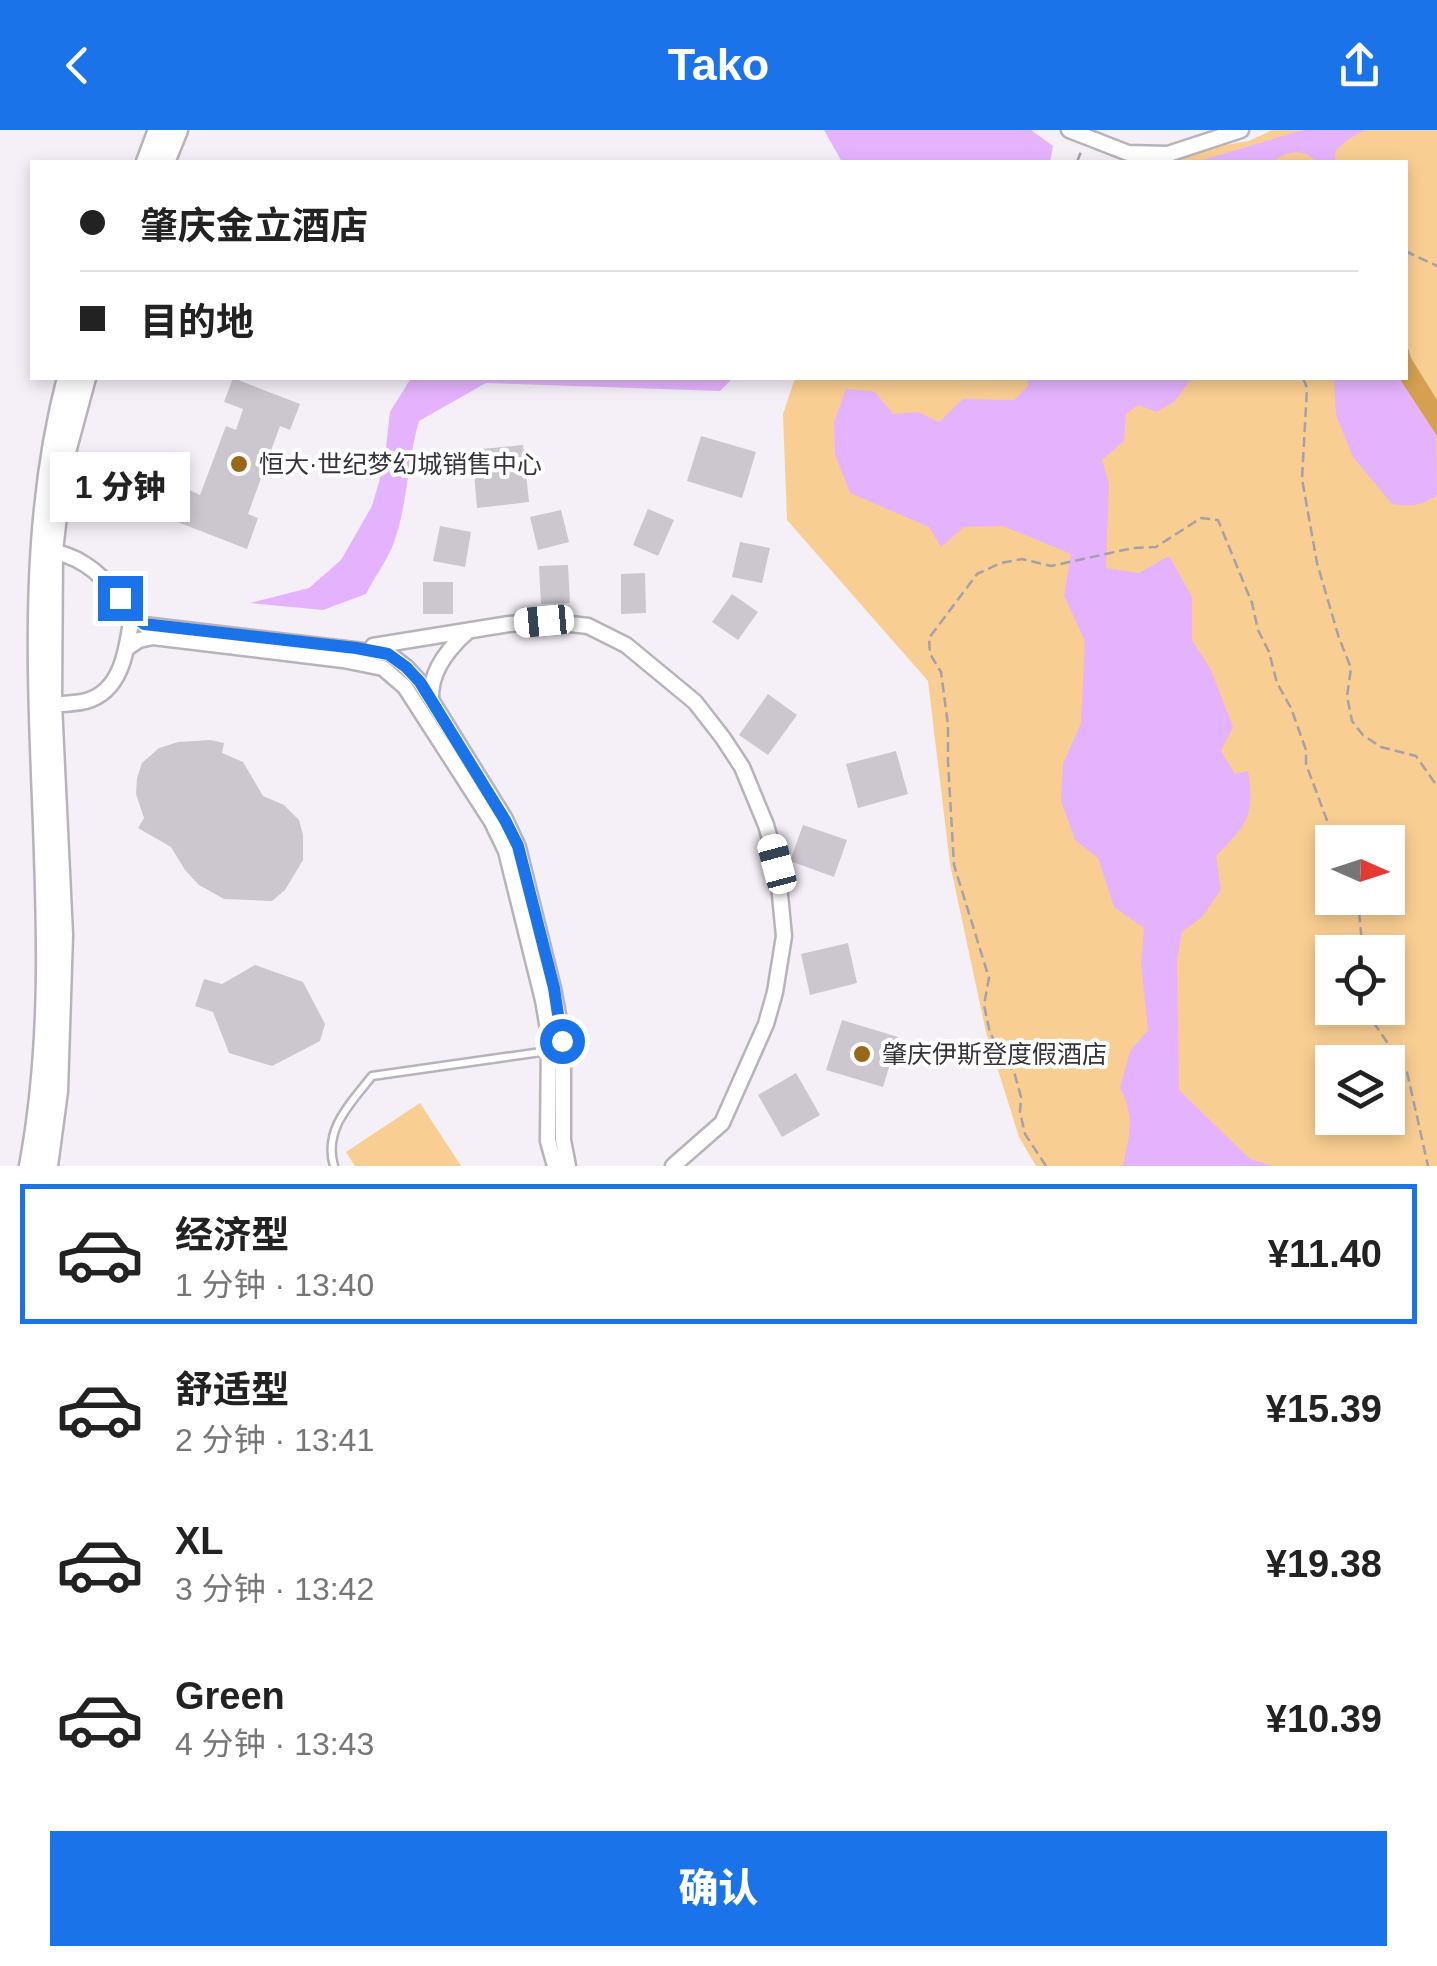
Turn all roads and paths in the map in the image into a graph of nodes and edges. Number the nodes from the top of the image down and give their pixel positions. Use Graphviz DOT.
graph roads {
  1 [pos="159,130"];
  2 [pos="177,130"];
  3 [pos="1068,130"];
  4 [pos="1241,130"];
  5 [pos="148,160"];
  6 [pos="165,160"];
  7 [pos="1408,252"];
  8 [pos="1437,266"];
  9 [pos="68,380"];
  10 [pos="84,380"];
  11 [pos="1305,380"];
  12 [pos="44,550"];
  13 [pos="132,615"];
  14 [pos="466,632"];
  15 [pos="127,648"];
  16 [pos="356,648"];
  17 [pos="431,699"];
  18 [pos="43,705"];
  19 [pos="1437,786"];
  20 [pos="1328,825"];
  21 [pos="1375,1025"];
  22 [pos="549,1051"];
  23 [pos="30,1166"];
  24 [pos="47,1166"];
  25 [pos="334,1166"];
  26 [pos="554,1166"];
  27 [pos="568,1166"];
  28 [pos="673,1166"];
  29 [pos="1046,1166"];
  30 [pos="1428,1166"];
  1 -- 5 [label="main road"];
  2 -- 6 [label="main road"];
  3 -- 4 [label="street"];
  7 -- 8 [label="path"];
  9 -- 12 [label="main road"];
  10 -- 12 [label="main road"];
  11 -- 19 [label="path"];
  12 -- 13 [label="street"];
  12 -- 18 [label="main road"];
  13 -- 15 [label="street"];
  13 -- 16 [label="street"];
  14 -- 16 [label="street"];
  14 -- 17 [label="street"];
  14 -- 28 [label="street"];
  15 -- 18 [label="street"];
  15 -- 22 [label="street"];
  16 -- 17 [label="street"];
  17 -- 27 [label="street"];
  18 -- 23 [label="main road"];
  18 -- 24 [label="main road"];
  20 -- 29 [label="path"];
  21 -- 30 [label="path"];
  22 -- 25 [label="lane"];
  22 -- 26 [label="street"];
}
